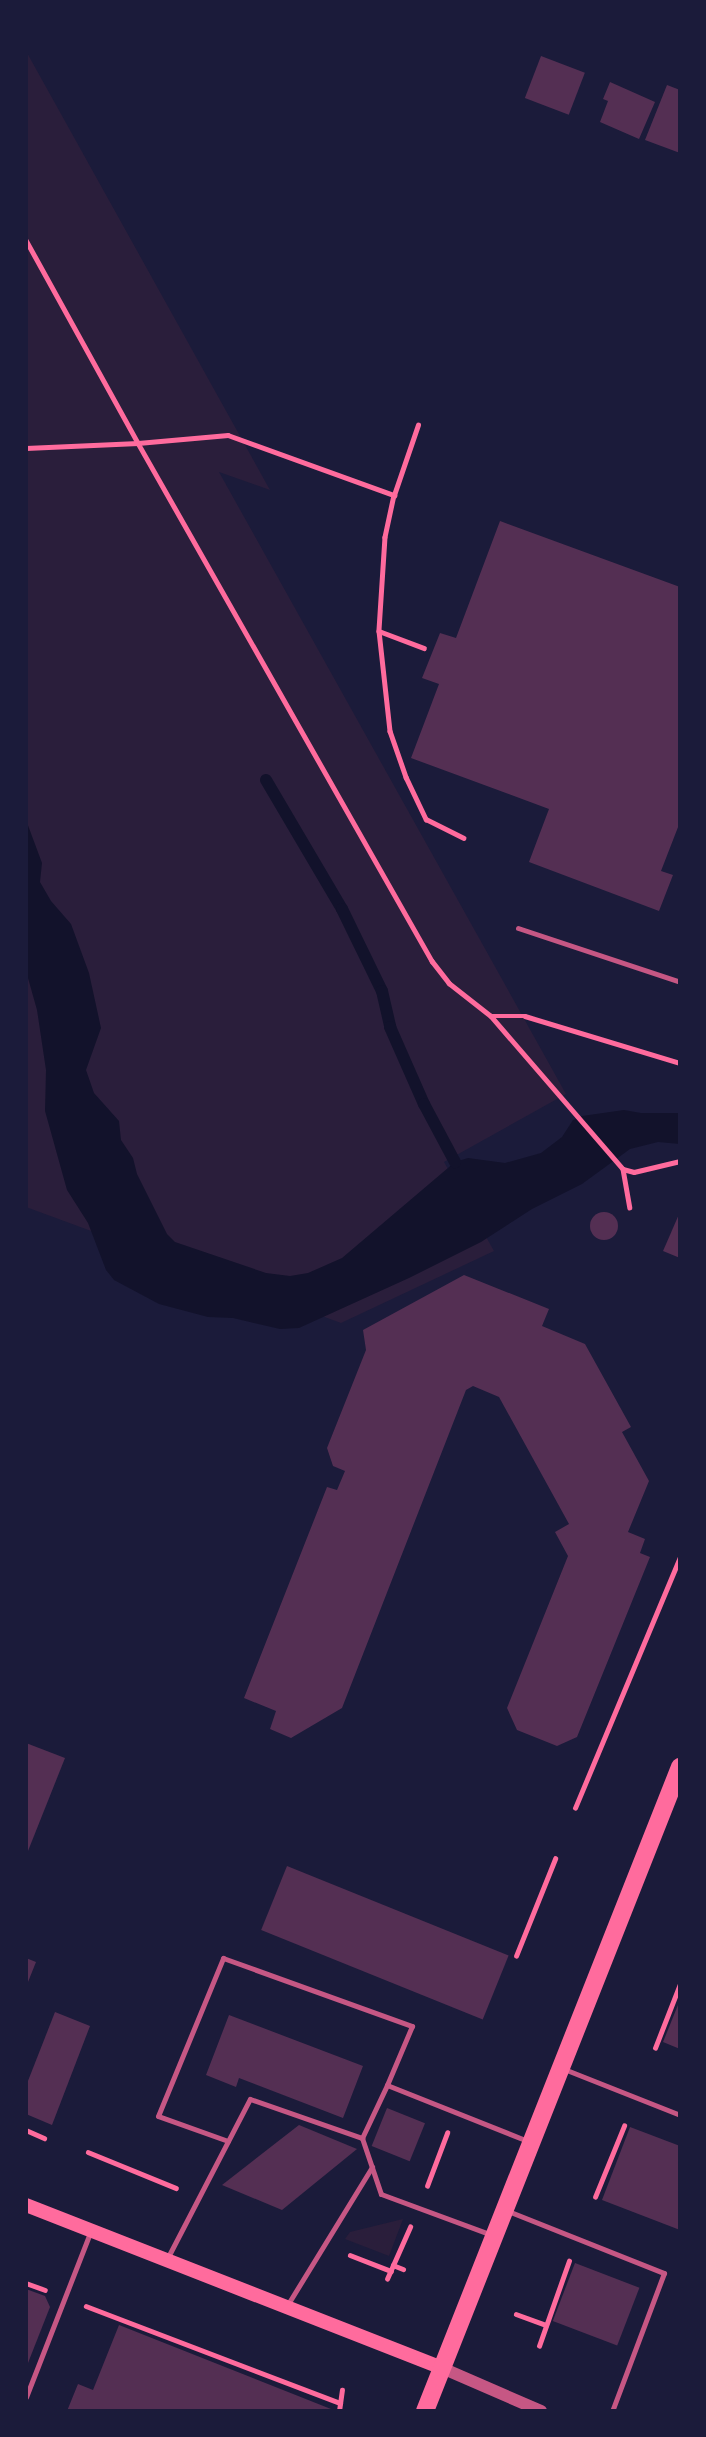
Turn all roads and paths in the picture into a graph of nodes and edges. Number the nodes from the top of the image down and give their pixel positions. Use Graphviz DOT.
graph roads {
  1 [pos="26,240"];
  2 [pos="418,425"];
  3 [pos="138,443"];
  4 [pos="26,448"];
  5 [pos="394,495"];
  6 [pos="379,631"];
  7 [pos="424,648"];
  8 [pos="464,838"];
  9 [pos="518,928"];
  10 [pos="680,982"];
  11 [pos="491,1016"];
  12 [pos="680,1063"];
  13 [pos="680,1161"];
  14 [pos="623,1169"];
  15 [pos="631,1207"];
  16 [pos="680,1557"];
  17 [pos="680,1767"];
  18 [pos="575,1808"];
  19 [pos="555,1859"];
  20 [pos="516,1956"];
  21 [pos="680,1984"];
  22 [pos="655,2048"];
  23 [pos="561,2068"];
  24 [pos="387,2085"];
  25 [pos="680,2115"];
  26 [pos="450,2126"];
  27 [pos="624,2126"];
  28 [pos="26,2130"];
  29 [pos="44,2138"];
  30 [pos="362,2138"];
  31 [pos="228,2141"];
  32 [pos="532,2142"];
  33 [pos="88,2152"];
  34 [pos="372,2166"];
  35 [pos="427,2186"];
  36 [pos="176,2188"];
  37 [pos="595,2197"];
  38 [pos="26,2205"];
  39 [pos="505,2210"];
  40 [pos="410,2227"];
  41 [pos="92,2230"];
  42 [pos="495,2236"];
  43 [pos="350,2255"];
  44 [pos="166,2260"];
  45 [pos="569,2261"];
  46 [pos="392,2268"];
  47 [pos="403,2269"];
  48 [pos="387,2279"];
  49 [pos="26,2283"];
  50 [pos="65,2298"];
  51 [pos="286,2307"];
  52 [pos="516,2314"];
  53 [pos="546,2325"];
  54 [pos="539,2346"];
  55 [pos="442,2368"];
  56 [pos="342,2390"];
  57 [pos="26,2397"];
  58 [pos="340,2403"];
  59 [pos="339,2411"];
  60 [pos="425,2411"];
  61 [pos="541,2411"];
  62 [pos="612,2411"];
  1 -- 3 [label="path"];
  2 -- 5 [label="path"];
  3 -- 4 [label="path"];
  3 -- 5 [label="path"];
  3 -- 11 [label="path"];
  5 -- 6 [label="path"];
  6 -- 7 [label="path"];
  6 -- 8 [label="path"];
  9 -- 10 [label="lane"];
  11 -- 12 [label="path"];
  11 -- 14 [label="path"];
  13 -- 14 [label="path"];
  14 -- 15 [label="path"];
  16 -- 18 [label="path"];
  17 -- 23 [label="main road"];
  19 -- 20 [label="path"];
  21 -- 22 [label="path"];
  23 -- 25 [label="lane"];
  23 -- 32 [label="main road"];
  24 -- 30 [label="lane"];
  24 -- 31 [label="lane"];
  24 -- 32 [label="lane"];
  26 -- 35 [label="path"];
  27 -- 37 [label="path"];
  28 -- 29 [label="path"];
  30 -- 31 [label="lane"];
  30 -- 34 [label="lane"];
  31 -- 44 [label="lane"];
  32 -- 39 [label="main road"];
  33 -- 36 [label="path"];
  34 -- 42 [label="lane"];
  34 -- 51 [label="lane"];
  38 -- 41 [label="main road"];
  39 -- 42 [label="main road"];
  39 -- 62 [label="lane"];
  40 -- 46 [label="path"];
  41 -- 44 [label="main road"];
  41 -- 50 [label="lane"];
  42 -- 55 [label="main road"];
  43 -- 46 [label="path"];
  44 -- 51 [label="main road"];
  45 -- 53 [label="path"];
  46 -- 47 [label="path"];
  46 -- 48 [label="path"];
  49 -- 50 [label="path"];
  50 -- 57 [label="lane"];
  50 -- 58 [label="path"];
  51 -- 55 [label="main road"];
  52 -- 53 [label="path"];
  53 -- 54 [label="path"];
  55 -- 60 [label="main road"];
  55 -- 61 [label="street"];
  56 -- 58 [label="path"];
  58 -- 59 [label="path"];
}
